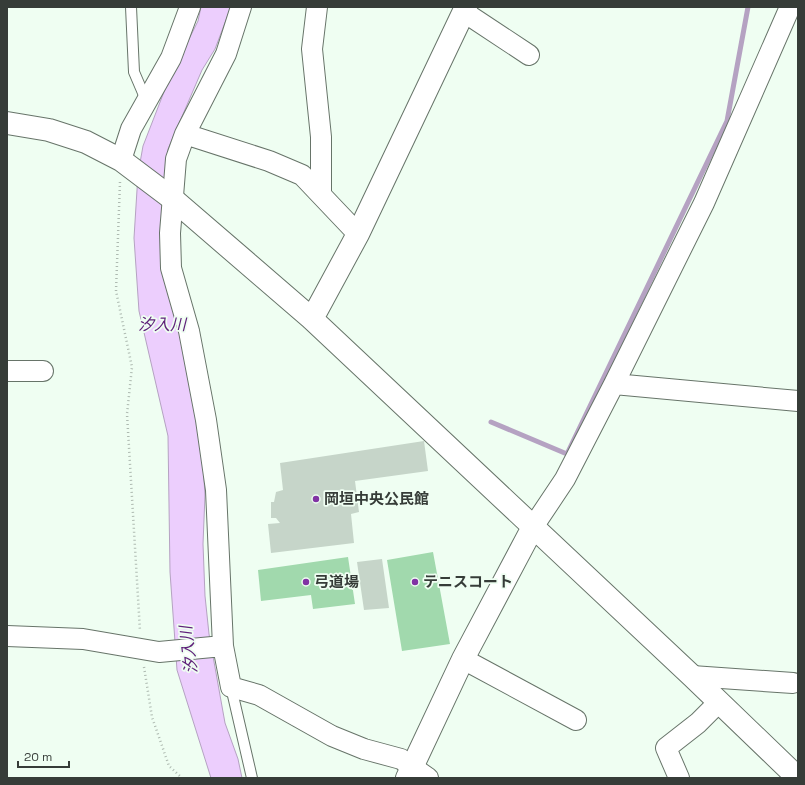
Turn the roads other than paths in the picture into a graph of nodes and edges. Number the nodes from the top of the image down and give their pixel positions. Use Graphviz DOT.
graph roads {
  1 [pos="131,7"];
  2 [pos="190,7"];
  3 [pos="241,7"];
  4 [pos="317,7"];
  5 [pos="790,7"];
  6 [pos="465,10"];
  7 [pos="529,54"];
  8 [pos="146,100"];
  9 [pos="7,123"];
  10 [pos="185,134"];
  11 [pos="121,160"];
  12 [pos="321,194"];
  13 [pos="174,200"];
  14 [pos="358,234"];
  15 [pos="312,319"];
  16 [pos="7,371"];
  17 [pos="44,371"];
  18 [pos="614,384"];
  19 [pos="798,401"];
  20 [pos="533,527"];
  21 [pos="7,636"];
  22 [pos="219,646"];
  23 [pos="463,659"];
  24 [pos="692,676"];
  25 [pos="793,683"];
  26 [pos="230,687"];
  27 [pos="719,702"];
  28 [pos="576,720"];
  29 [pos="416,774"];
  30 [pos="795,777"];
  31 [pos="252,778"];
  32 [pos="678,778"];
  1 -- 8 [label="lane"];
  2 -- 8 [label="street"];
  3 -- 10 [label="street"];
  4 -- 12 [label="street"];
  5 -- 18 [label="street"];
  6 -- 7 [label="street"];
  6 -- 14 [label="street"];
  8 -- 11 [label="street"];
  9 -- 11 [label="street"];
  10 -- 12 [label="street"];
  10 -- 13 [label="street"];
  11 -- 13 [label="street"];
  12 -- 14 [label="street"];
  13 -- 15 [label="street"];
  13 -- 22 [label="street"];
  14 -- 15 [label="street"];
  15 -- 20 [label="street"];
  16 -- 17 [label="street"];
  18 -- 19 [label="street"];
  18 -- 20 [label="street"];
  20 -- 23 [label="street"];
  20 -- 24 [label="street"];
  21 -- 22 [label="street"];
  22 -- 26 [label="street"];
  23 -- 28 [label="street"];
  23 -- 29 [label="street"];
  24 -- 25 [label="street"];
  24 -- 27 [label="street"];
  26 -- 29 [label="street"];
  26 -- 31 [label="lane"];
  27 -- 30 [label="street"];
  27 -- 32 [label="street"];
}
